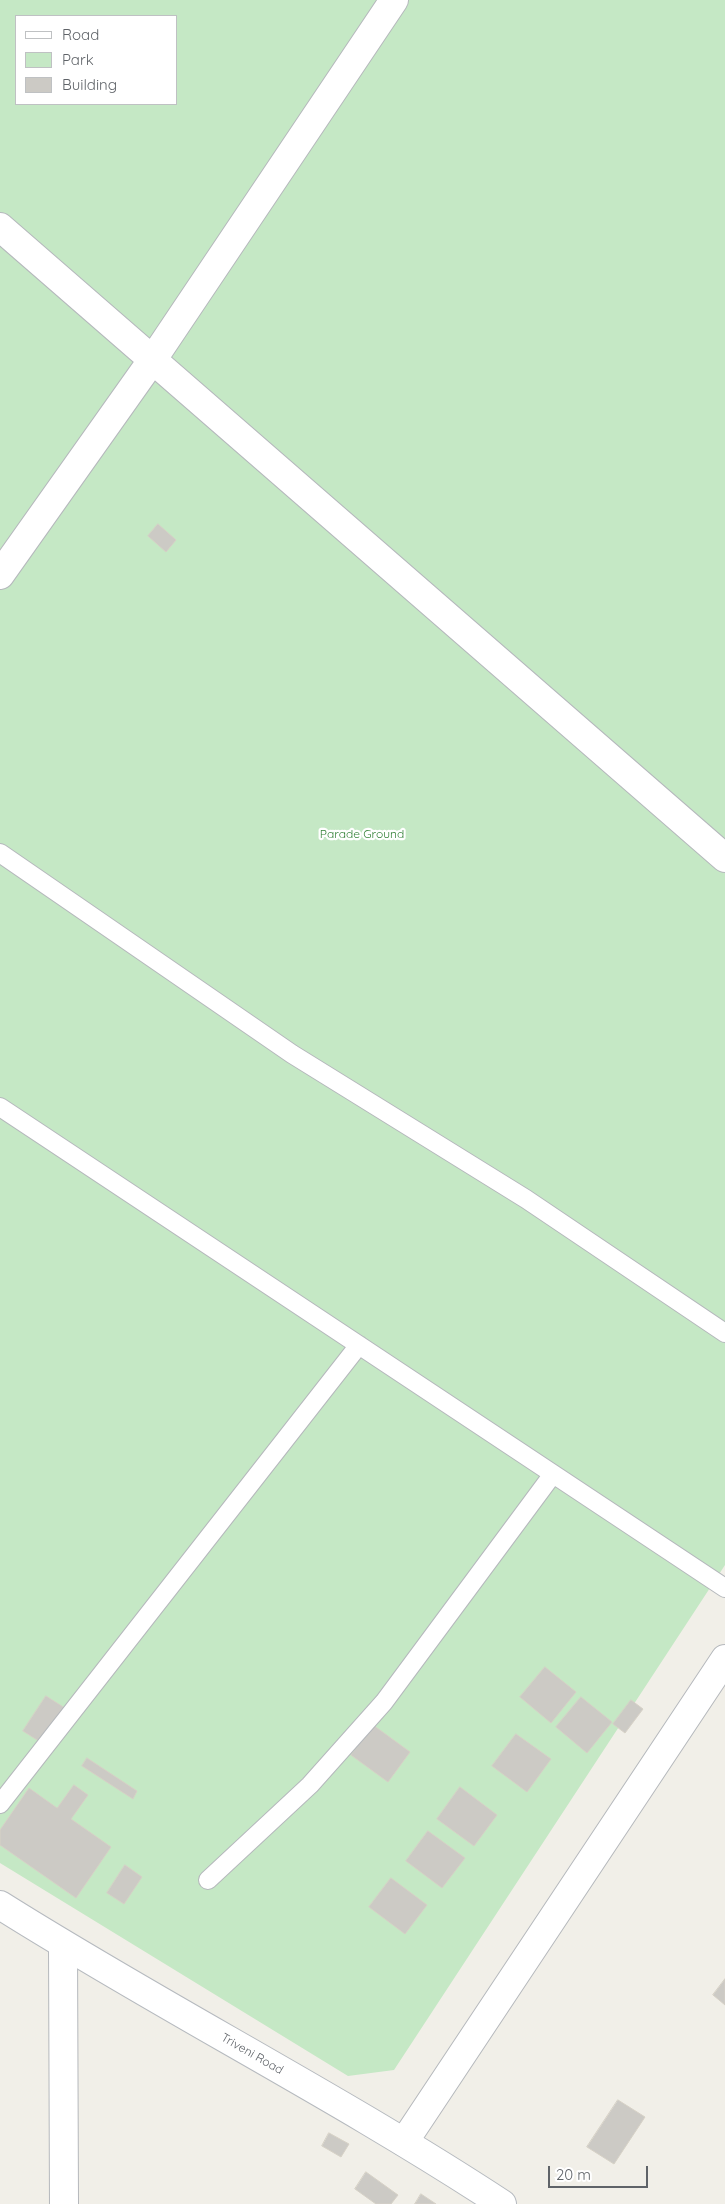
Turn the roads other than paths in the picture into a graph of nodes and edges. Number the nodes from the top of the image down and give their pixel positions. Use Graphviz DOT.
graph roads {
  1 [pos="394,0"];
  2 [pos="0,227"];
  3 [pos="153,359"];
  4 [pos="0,575"];
  5 [pos="0,853"];
  6 [pos="725,858"];
  7 [pos="0,1107"];
  8 [pos="725,1333"];
  9 [pos="359,1345"];
  10 [pos="553,1474"];
  11 [pos="725,1588"];
  12 [pos="725,1659"];
  13 [pos="0,1804"];
  14 [pos="208,1880"];
  15 [pos="0,1905"];
  16 [pos="63,1945"];
  17 [pos="404,2142"];
  18 [pos="64,2204"];
  19 [pos="502,2204"];
  1 -- 3 [label="street"];
  2 -- 3 [label="street"];
  3 -- 4 [label="street"];
  3 -- 6 [label="street"];
  5 -- 8 [label="lane"];
  7 -- 9 [label="lane"];
  9 -- 10 [label="lane"];
  9 -- 13 [label="lane"];
  10 -- 11 [label="lane"];
  10 -- 14 [label="lane"];
  12 -- 17 [label="street"];
  15 -- 16 [label="street, Triveni Road"];
  16 -- 17 [label="street, Triveni Road"];
  16 -- 18 [label="street"];
  17 -- 19 [label="street, Triveni Road"];
}
